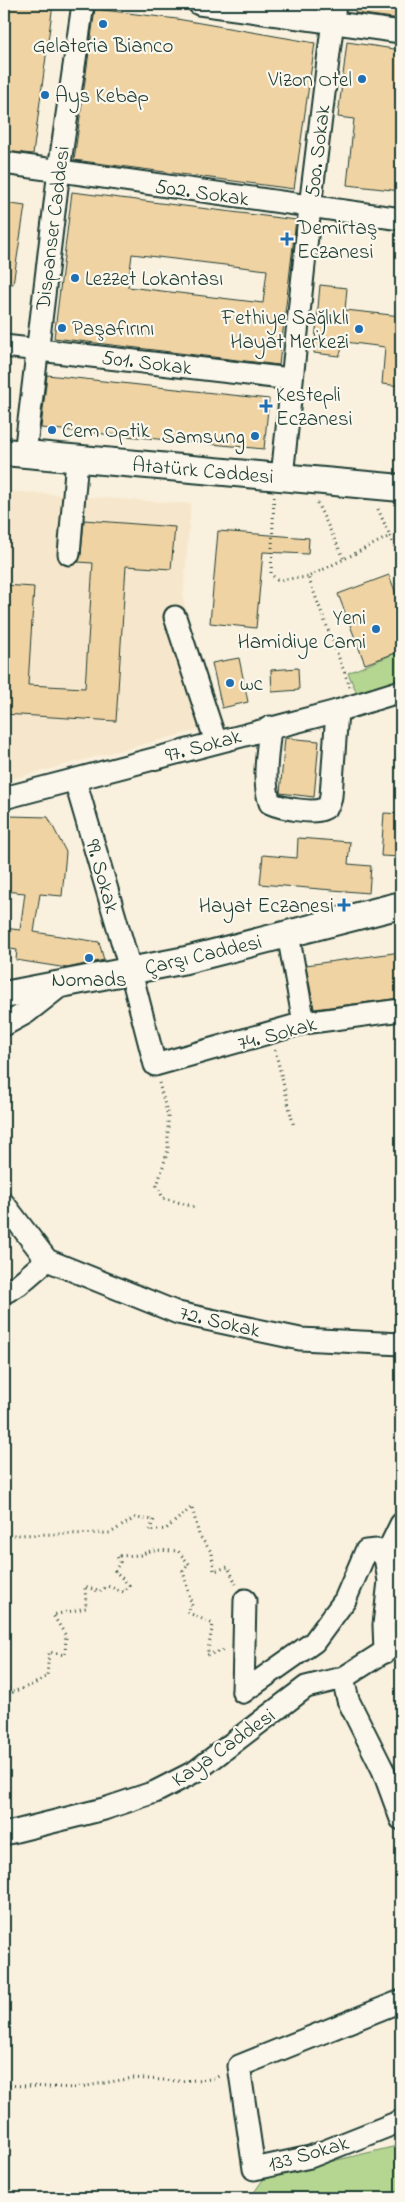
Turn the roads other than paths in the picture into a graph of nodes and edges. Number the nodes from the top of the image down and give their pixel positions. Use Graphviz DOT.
graph roads {
  1 [pos="83,4"];
  2 [pos="199,4"];
  3 [pos="334,14"];
  4 [pos="401,32"];
  5 [pos="4,163"];
  6 [pos="58,170"];
  7 [pos="310,207"];
  8 [pos="401,219"];
  9 [pos="4,346"];
  10 [pos="36,348"];
  11 [pos="291,379"];
  12 [pos="15,453"];
  13 [pos="77,459"];
  14 [pos="278,487"];
  15 [pos="401,488"];
  16 [pos="69,554"];
  17 [pos="175,617"];
  18 [pos="401,691"];
  19 [pos="336,711"];
  20 [pos="270,727"];
  21 [pos="216,742"];
  22 [pos="74,780"];
  23 [pos="4,798"];
  24 [pos="401,905"];
  25 [pos="288,934"];
  26 [pos="131,972"];
  27 [pos="65,983"];
  28 [pos="4,995"];
  29 [pos="401,1010"];
  30 [pos="304,1023"];
  31 [pos="4,1025"];
  32 [pos="155,1065"];
  33 [pos="4,1204"];
  34 [pos="47,1260"];
  35 [pos="4,1293"];
  36 [pos="401,1344"];
  37 [pos="401,1524"];
  38 [pos="385,1557"];
  39 [pos="244,1600"];
  40 [pos="393,1647"];
  41 [pos="343,1678"];
  42 [pos="401,1819"];
  43 [pos="4,1834"];
  44 [pos="401,2001"];
  45 [pos="401,2121"];
  1 -- 6 [label="street, Dispanser Caddesi"];
  2 -- 3 [label="street"];
  3 -- 4 [label="street"];
  3 -- 7 [label="street, 500. Sokak"];
  5 -- 6 [label="street, 502. Sokak"];
  6 -- 7 [label="street, 502. Sokak"];
  6 -- 10 [label="street, Dispanser Caddesi"];
  7 -- 8 [label="street, 502. Sokak"];
  7 -- 11 [label="street, 500. Sokak"];
  9 -- 10 [label="street, 501. Sokak"];
  10 -- 11 [label="street, 501. Sokak"];
  10 -- 12 [label="street, Dispanser Caddesi"];
  11 -- 14 [label="street, 500. Sokak"];
  12 -- 13 [label="main road, Atatürk Caddesi"];
  13 -- 14 [label="main road, Atatürk Caddesi"];
  13 -- 16 [label="street"];
  14 -- 15 [label="main road, Atatürk Caddesi"];
  17 -- 21 [label="street"];
  18 -- 19 [label="street, 97. Sokak"];
  19 -- 20 [label="street, 97. Sokak"];
  19 -- 20 [label="street"];
  20 -- 21 [label="street, 97. Sokak"];
  21 -- 22 [label="street, 97. Sokak"];
  22 -- 23 [label="street, 97. Sokak"];
  22 -- 26 [label="street, 99. Sokak"];
  24 -- 25 [label="main road, Çarşı Caddesi"];
  25 -- 26 [label="main road, Çarşı Caddesi"];
  25 -- 30 [label="street"];
  26 -- 27 [label="main road, Çarşı Caddesi"];
  26 -- 32 [label="street, 99. Sokak"];
  27 -- 28 [label="main road, Çarşı Caddesi"];
  27 -- 31 [label="street"];
  29 -- 30 [label="street, 74. Sokak"];
  30 -- 32 [label="street, 74. Sokak"];
  33 -- 34 [label="street"];
  34 -- 35 [label="street"];
  34 -- 36 [label="street, 72. Sokak"];
  37 -- 38 [label="street"];
  38 -- 39 [label="street"];
  38 -- 40 [label="street"];
  40 -- 41 [label="street, Kaya Caddesi"];
  41 -- 42 [label="street"];
  41 -- 43 [label="street, Kaya Caddesi"];
  44 -- 45 [label="street, 133 Sokak"];
}
